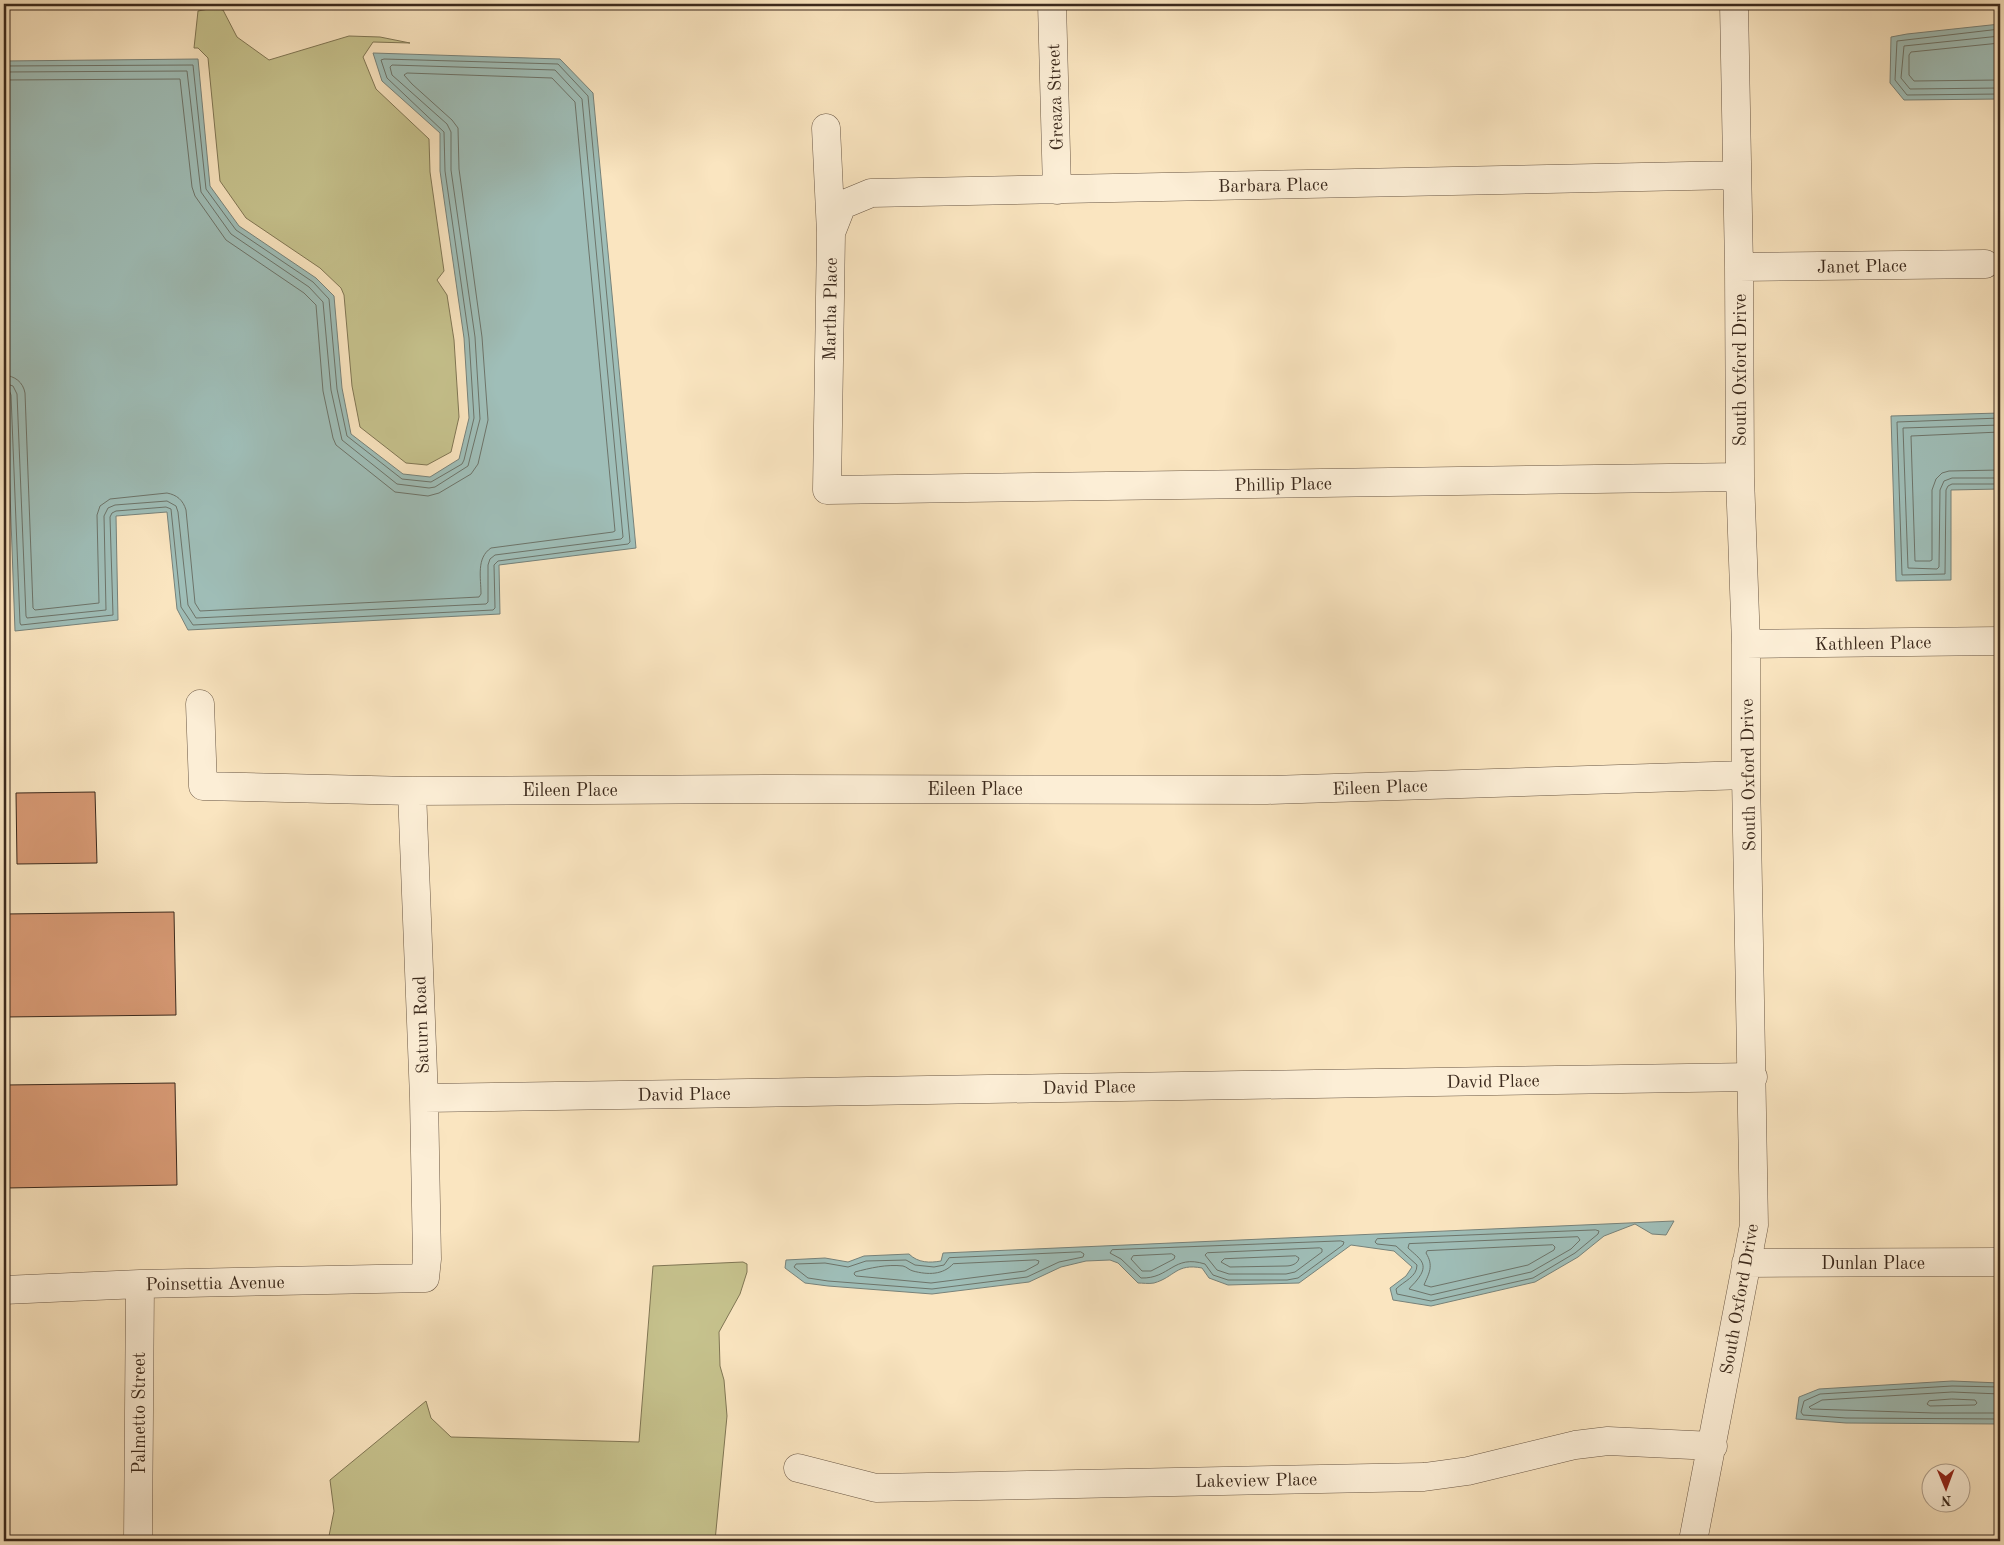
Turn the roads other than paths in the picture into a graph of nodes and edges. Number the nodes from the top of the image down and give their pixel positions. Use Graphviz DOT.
graph roads {
  1 [pos="1052,4"];
  2 [pos="1734,4"];
  3 [pos="826,128"];
  4 [pos="1737,174"];
  5 [pos="1057,190"];
  6 [pos="831,233"];
  7 [pos="1985,264"];
  8 [pos="1739,267"];
  9 [pos="1740,477"];
  10 [pos="827,490"];
  11 [pos="2000,641"];
  12 [pos="1746,644"];
  13 [pos="200,704"];
  14 [pos="1746,775"];
  15 [pos="412,790"];
  16 [pos="1753,1076"];
  17 [pos="424,1098"];
  18 [pos="2000,1262"];
  19 [pos="1746,1263"];
  20 [pos="426,1269"];
  21 [pos="140,1284"];
  22 [pos="4,1290"];
  23 [pos="1713,1446"];
  24 [pos="798,1468"];
  25 [pos="138,1541"];
  26 [pos="1694,1541"];
  1 -- 5 [label="street, Greaza Street"];
  2 -- 4 [label="street, South Oxford Drive"];
  3 -- 6 [label="street, Martha Place"];
  4 -- 5 [label="street, Barbara Place"];
  4 -- 8 [label="street, South Oxford Drive"];
  5 -- 6 [label="street, Barbara Place"];
  6 -- 10 [label="street, Martha Place"];
  7 -- 8 [label="street, Janet Place"];
  8 -- 9 [label="street, South Oxford Drive"];
  9 -- 10 [label="street, Phillip Place"];
  9 -- 12 [label="street, South Oxford Drive"];
  11 -- 12 [label="street, Kathleen Place"];
  12 -- 14 [label="street, South Oxford Drive"];
  13 -- 15 [label="street, Eileen Place"];
  14 -- 15 [label="street, Eileen Place"];
  14 -- 16 [label="street, South Oxford Drive"];
  15 -- 17 [label="street, Saturn Road"];
  16 -- 17 [label="street, David Place"];
  16 -- 19 [label="street, South Oxford Drive"];
  17 -- 20 [label="street, Saturn Road"];
  18 -- 19 [label="street, Dunlan Place"];
  19 -- 23 [label="street, South Oxford Drive"];
  20 -- 21 [label="street, Poinsettia Avenue"];
  21 -- 22 [label="street, Poinsettia Avenue"];
  21 -- 25 [label="street, Palmetto Street"];
  23 -- 24 [label="street, Lakeview Place"];
  23 -- 26 [label="street, South Oxford Drive"];
}
